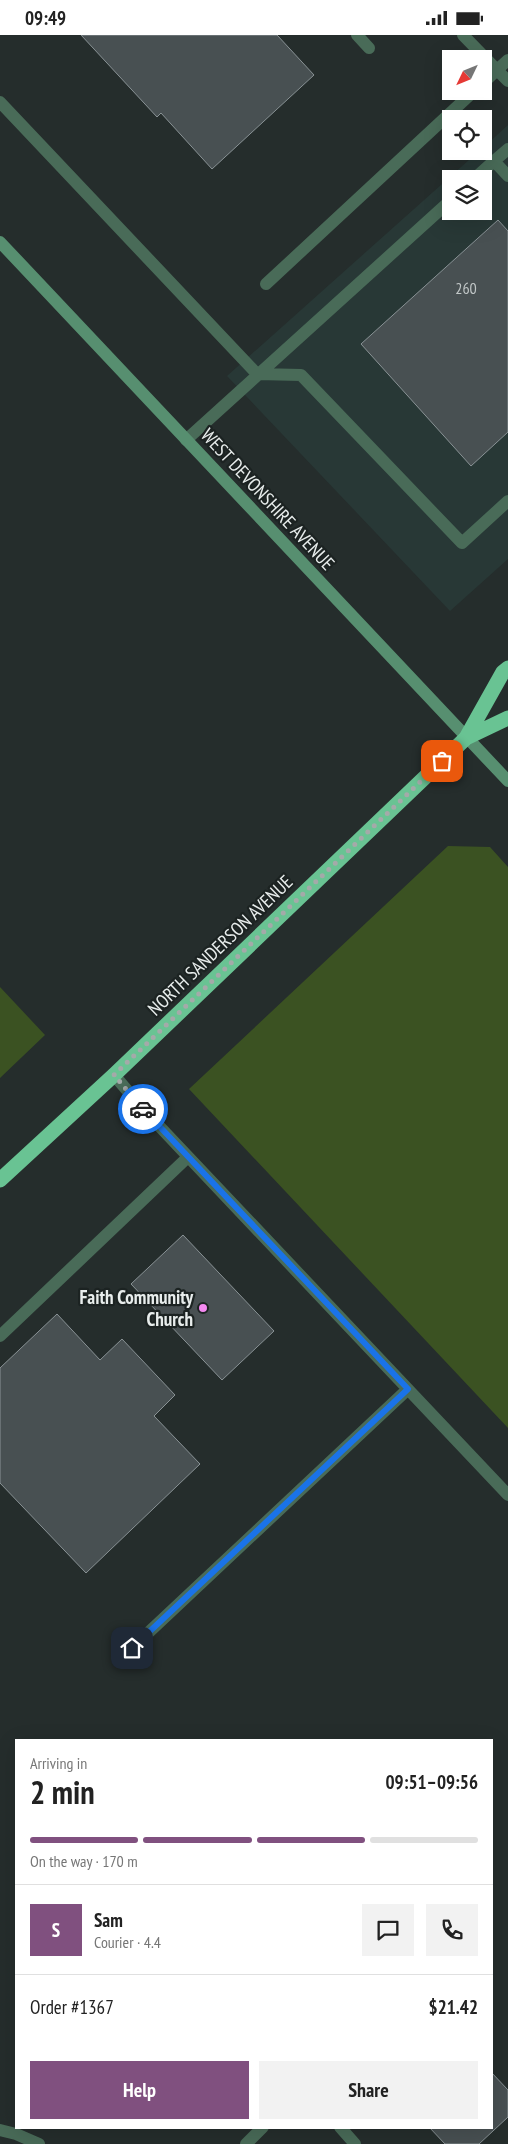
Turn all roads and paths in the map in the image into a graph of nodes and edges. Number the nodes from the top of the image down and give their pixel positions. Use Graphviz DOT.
graph roads {
  1 [pos="357,35"];
  2 [pos="464,35"];
  3 [pos="369,48"];
  4 [pos="508,59"];
  5 [pos="497,70"];
  6 [pos="492,75"];
  7 [pos="508,81"];
  8 [pos="464,100"];
  9 [pos="0,102"];
  10 [pos="508,149"];
  11 [pos="494,161"];
  12 [pos="484,170"];
  13 [pos="508,176"];
  14 [pos="442,207"];
  15 [pos="0,242"];
  16 [pos="266,284"];
  17 [pos="258,374"];
  18 [pos="186,440"];
  19 [pos="508,501"];
  20 [pos="508,668"];
  21 [pos="508,718"];
  22 [pos="466,738"];
  23 [pos="508,781"];
  24 [pos="114,1075"];
  25 [pos="188,1157"];
  26 [pos="0,1181"];
  27 [pos="0,1336"];
  28 [pos="408,1389"];
  29 [pos="508,1495"];
  30 [pos="132,1648"];
  31 [pos="261,2129"];
  32 [pos="342,2129"];
  33 [pos="0,2130"];
  34 [pos="39,2144"];
  35 [pos="246,2144"];
  36 [pos="355,2144"];
  1 -- 3 [label="street"];
  2 -- 5 [label="street"];
  4 -- 5 [label="street"];
  5 -- 6 [label="street"];
  5 -- 7 [label="street"];
  8 -- 16 [label="street"];
  9 -- 17 [label="street"];
  10 -- 11 [label="street"];
  11 -- 12 [label="street"];
  11 -- 13 [label="street"];
  14 -- 17 [label="street"];
  15 -- 18 [label="street, WEST DEVONSHIRE AVENUE"];
  17 -- 18 [label="street"];
  17 -- 19 [label="street"];
  18 -- 22 [label="street, WEST DEVONSHIRE AVENUE"];
  20 -- 22 [label="highway, NORTH SANDERSON AVENUE"];
  21 -- 22 [label="highway, NORTH SANDERSON AVENUE"];
  22 -- 23 [label="street, WEST DEVONSHIRE AVENUE"];
  22 -- 24 [label="highway, NORTH SANDERSON AVENUE"];
  24 -- 25 [label="street"];
  24 -- 26 [label="highway, NORTH SANDERSON AVENUE"];
  25 -- 27 [label="street"];
  25 -- 28 [label="street"];
  28 -- 29 [label="street"];
  28 -- 30 [label="street"];
  31 -- 35 [label="street"];
  32 -- 36 [label="street"];
  33 -- 34 [label="street"];
}
